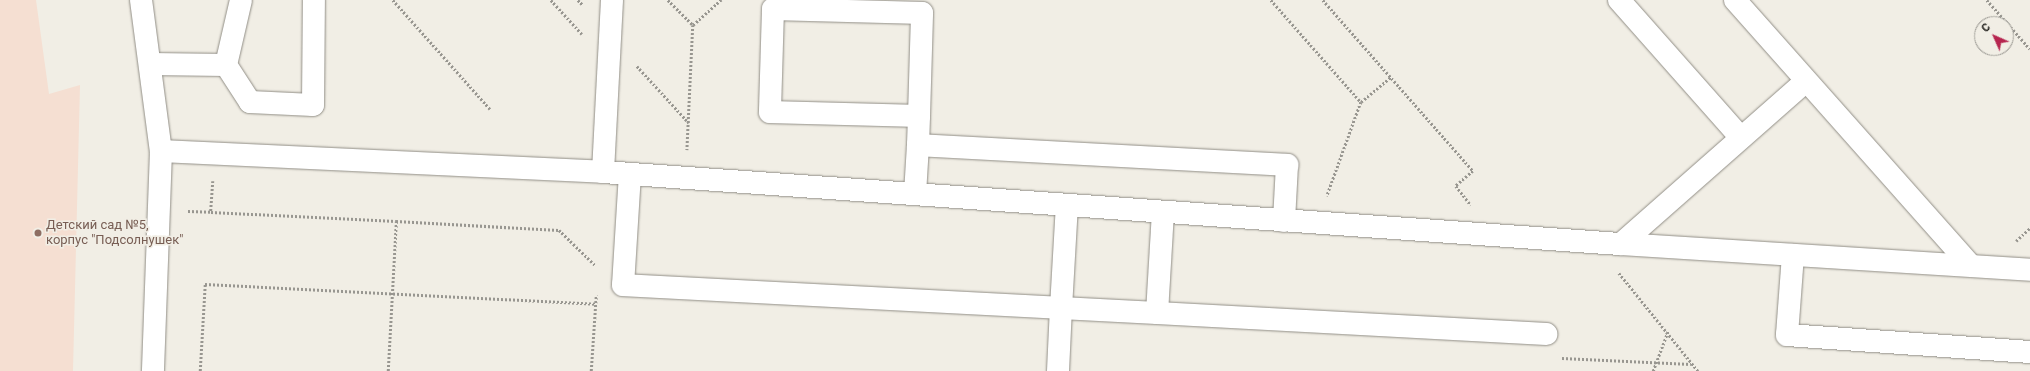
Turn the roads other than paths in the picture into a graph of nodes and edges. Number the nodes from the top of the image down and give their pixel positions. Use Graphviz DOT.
graph roads {
  1 [pos="141,0"];
  2 [pos="241,0"];
  3 [pos="314,0"];
  4 [pos="612,0"];
  5 [pos="1619,0"];
  6 [pos="1735,0"];
  7 [pos="150,64"];
  8 [pos="226,64"];
  9 [pos="1806,80"];
  10 [pos="919,116"];
  11 [pos="1741,138"];
  12 [pos="918,145"];
  13 [pos="161,151"];
  14 [pos="603,172"];
  15 [pos="630,174"];
  16 [pos="915,194"];
  17 [pos="1067,205"];
  18 [pos="1162,212"];
  19 [pos="1284,221"];
  20 [pos="1621,244"];
  21 [pos="1793,255"];
  22 [pos="1970,265"];
  23 [pos="2030,270"];
  24 [pos="1061,308"];
  25 [pos="1157,313"];
  26 [pos="1546,334"];
  27 [pos="2030,352"];
  28 [pos="153,371"];
  29 [pos="1058,371"];
  1 -- 7 [label="lane"];
  2 -- 8 [label="lane"];
  3 -- 8 [label="lane"];
  4 -- 14 [label="lane"];
  5 -- 11 [label="lane"];
  6 -- 9 [label="lane"];
  7 -- 8 [label="lane"];
  7 -- 13 [label="lane"];
  9 -- 11 [label="lane"];
  9 -- 22 [label="lane"];
  10 -- 10 [label="lane"];
  10 -- 12 [label="lane"];
  11 -- 20 [label="lane"];
  12 -- 16 [label="lane"];
  12 -- 19 [label="lane"];
  13 -- 14 [label="lane"];
  13 -- 28 [label="lane"];
  14 -- 15 [label="lane"];
  15 -- 16 [label="lane"];
  15 -- 24 [label="lane"];
  16 -- 17 [label="lane"];
  17 -- 18 [label="lane"];
  17 -- 24 [label="lane"];
  18 -- 19 [label="lane"];
  18 -- 25 [label="lane"];
  19 -- 20 [label="lane"];
  20 -- 21 [label="lane"];
  21 -- 22 [label="lane"];
  21 -- 27 [label="lane"];
  22 -- 23 [label="lane"];
  24 -- 25 [label="lane"];
  24 -- 29 [label="lane"];
  25 -- 26 [label="lane"];
}
